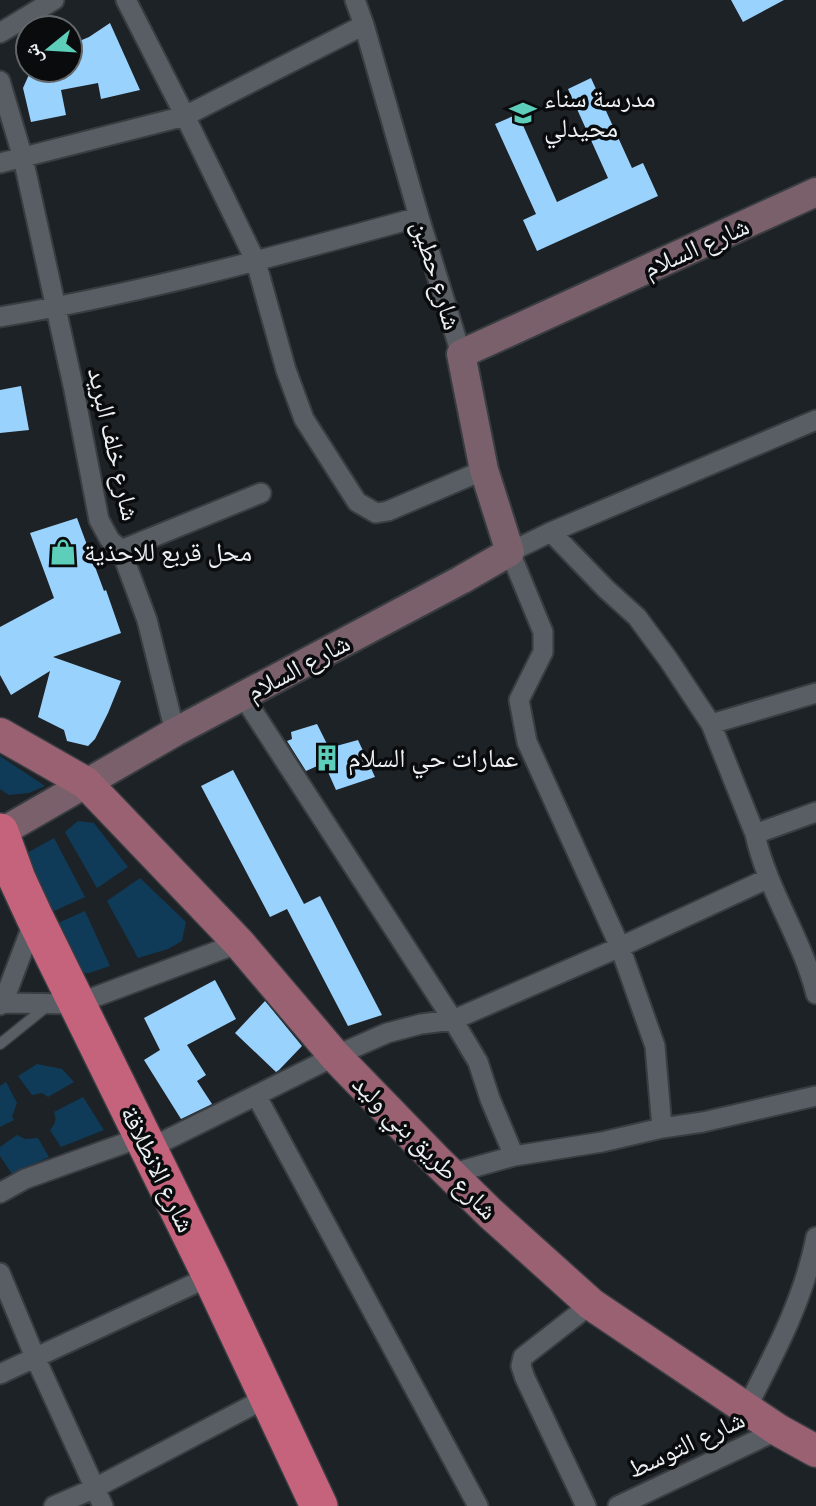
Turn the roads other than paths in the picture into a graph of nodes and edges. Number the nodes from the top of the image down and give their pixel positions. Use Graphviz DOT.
graph roads {
  1 [pos="54,0"];
  2 [pos="126,0"];
  3 [pos="355,0"];
  4 [pos="364,25"];
  5 [pos="0,33"];
  6 [pos="0,81"];
  7 [pos="185,116"];
  8 [pos="23,158"];
  9 [pos="0,163"];
  10 [pos="816,192"];
  11 [pos="419,217"];
  12 [pos="256,262"];
  13 [pos="56,307"];
  14 [pos="0,317"];
  15 [pos="461,354"];
  16 [pos="814,426"];
  17 [pos="484,470"];
  18 [pos="261,493"];
  19 [pos="551,532"];
  20 [pos="121,550"];
  21 [pos="510,552"];
  22 [pos="816,693"];
  23 [pos="243,696"];
  24 [pos="711,724"];
  25 [pos="175,732"];
  26 [pos="0,734"];
  27 [pos="86,783"];
  28 [pos="816,812"];
  29 [pos="0,833"];
  30 [pos="755,834"];
  31 [pos="769,878"];
  32 [pos="35,918"];
  33 [pos="239,943"];
  34 [pos="620,947"];
  35 [pos="816,994"];
  36 [pos="2,1004"];
  37 [pos="63,1004"];
  38 [pos="453,1020"];
  39 [pos="0,1044"];
  40 [pos="335,1056"];
  41 [pos="256,1095"];
  42 [pos="816,1096"];
  43 [pos="662,1128"];
  44 [pos="145,1143"];
  45 [pos="514,1156"];
  46 [pos="450,1174"];
  47 [pos="0,1193"];
  48 [pos="816,1237"];
  49 [pos="0,1273"];
  50 [pos="211,1276"];
  51 [pos="591,1304"];
  52 [pos="35,1357"];
  53 [pos="0,1374"];
  54 [pos="268,1397"];
  55 [pos="746,1409"];
  56 [pos="778,1430"];
  57 [pos="816,1451"];
  58 [pos="99,1497"];
  59 [pos="54,1506"];
  60 [pos="319,1506"];
  61 [pos="478,1506"];
  62 [pos="586,1506"];
  63 [pos="618,1506"];
  1 -- 5 [label="street"];
  2 -- 7 [label="street"];
  3 -- 4 [label="street, شارع حطين"];
  4 -- 7 [label="street"];
  4 -- 11 [label="street, شارع حطين"];
  6 -- 8 [label="street, شارع خلف البريد"];
  7 -- 8 [label="street"];
  7 -- 12 [label="street"];
  8 -- 9 [label="street"];
  8 -- 13 [label="street, شارع خلف البريد"];
  10 -- 15 [label="street, شارع السلام"];
  11 -- 12 [label="street"];
  11 -- 15 [label="street, شارع حطين"];
  12 -- 13 [label="street"];
  12 -- 17 [label="street"];
  13 -- 14 [label="street"];
  13 -- 20 [label="street, شارع خلف البريد"];
  15 -- 17 [label="street, شارع حطين"];
  16 -- 19 [label="street"];
  17 -- 21 [label="street, شارع حطين"];
  18 -- 20 [label="street"];
  19 -- 21 [label="street"];
  19 -- 24 [label="street"];
  20 -- 25 [label="street, شارع خلف البريد"];
  21 -- 23 [label="street, شارع السلام"];
  21 -- 34 [label="street"];
  22 -- 24 [label="street"];
  23 -- 25 [label="street, شارع السلام"];
  23 -- 38 [label="street"];
  24 -- 30 [label="street"];
  25 -- 27 [label="street, شارع السلام"];
  26 -- 27 [label="main road, شارع طريق بني وليد"];
  27 -- 29 [label="street, شارع السلام"];
  27 -- 33 [label="main road, شارع طريق بني وليد"];
  28 -- 30 [label="street"];
  29 -- 32 [label="highway, شارع الانطلاقة"];
  30 -- 31 [label="street"];
  31 -- 34 [label="street"];
  31 -- 35 [label="street"];
  32 -- 36 [label="street"];
  32 -- 37 [label="highway, شارع الانطلاقة"];
  33 -- 37 [label="street"];
  33 -- 40 [label="main road, شارع طريق بني وليد"];
  34 -- 38 [label="street"];
  34 -- 43 [label="street"];
  36 -- 37 [label="street"];
  37 -- 39 [label="lane"];
  37 -- 44 [label="highway, شارع الانطلاقة"];
  38 -- 40 [label="street"];
  38 -- 45 [label="street"];
  40 -- 41 [label="street"];
  40 -- 46 [label="main road, شارع طريق بني وليد"];
  41 -- 44 [label="street"];
  41 -- 61 [label="street"];
  42 -- 43 [label="street"];
  43 -- 45 [label="street"];
  44 -- 47 [label="street"];
  44 -- 50 [label="highway, شارع الانطلاقة"];
  45 -- 46 [label="street"];
  46 -- 51 [label="main road, شارع طريق بني وليد"];
  48 -- 55 [label="street"];
  49 -- 52 [label="street"];
  50 -- 52 [label="street"];
  50 -- 54 [label="highway, شارع الانطلاقة"];
  51 -- 55 [label="main road, شارع طريق بني وليد"];
  51 -- 62 [label="street"];
  52 -- 53 [label="street"];
  52 -- 58 [label="street"];
  54 -- 58 [label="street"];
  54 -- 60 [label="highway, شارع الانطلاقة"];
  55 -- 56 [label="main road, شارع طريق بني وليد"];
  56 -- 57 [label="main road, شارع طريق بني وليد"];
  56 -- 63 [label="street, شارع التوسط"];
  58 -- 59 [label="street"];
}
